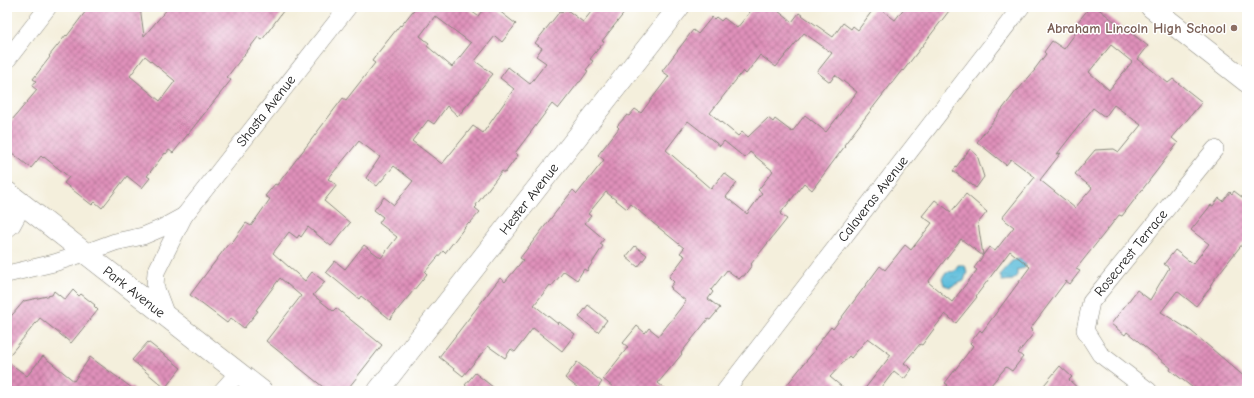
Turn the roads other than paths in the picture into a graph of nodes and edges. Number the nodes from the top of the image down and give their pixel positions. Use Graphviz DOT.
graph roads {
  1 [pos="48,7"];
  2 [pos="348,7"];
  3 [pos="679,7"];
  4 [pos="1021,7"];
  5 [pos="1151,7"];
  6 [pos="7,60"];
  7 [pos="1247,82"];
  8 [pos="1215,149"];
  9 [pos="7,192"];
  10 [pos="24,205"];
  11 [pos="184,216"];
  12 [pos="7,229"];
  13 [pos="85,254"];
  14 [pos="7,274"];
  15 [pos="167,318"];
  16 [pos="239,372"];
  17 [pos="222,391"];
  18 [pos="262,391"];
  19 [pos="378,391"];
  20 [pos="725,391"];
  21 [pos="1149,391"];
  1 -- 6 [label="street"];
  2 -- 11 [label="street, Shasta Avenue"];
  3 -- 19 [label="street, Hester Avenue"];
  4 -- 20 [label="street, Calaveras Avenue"];
  5 -- 7 [label="street"];
  8 -- 21 [label="street, Rosecrest Terrace"];
  9 -- 10 [label="street, Park Avenue"];
  10 -- 12 [label="street"];
  10 -- 13 [label="street, Park Avenue"];
  11 -- 13 [label="street, Shasta Avenue"];
  11 -- 15 [label="street, Shasta Avenue"];
  13 -- 14 [label="street, Shasta Avenue"];
  13 -- 15 [label="street, Park Avenue"];
  15 -- 16 [label="street, Park Avenue"];
  16 -- 17 [label="street"];
  16 -- 18 [label="street, Park Avenue"];
}
